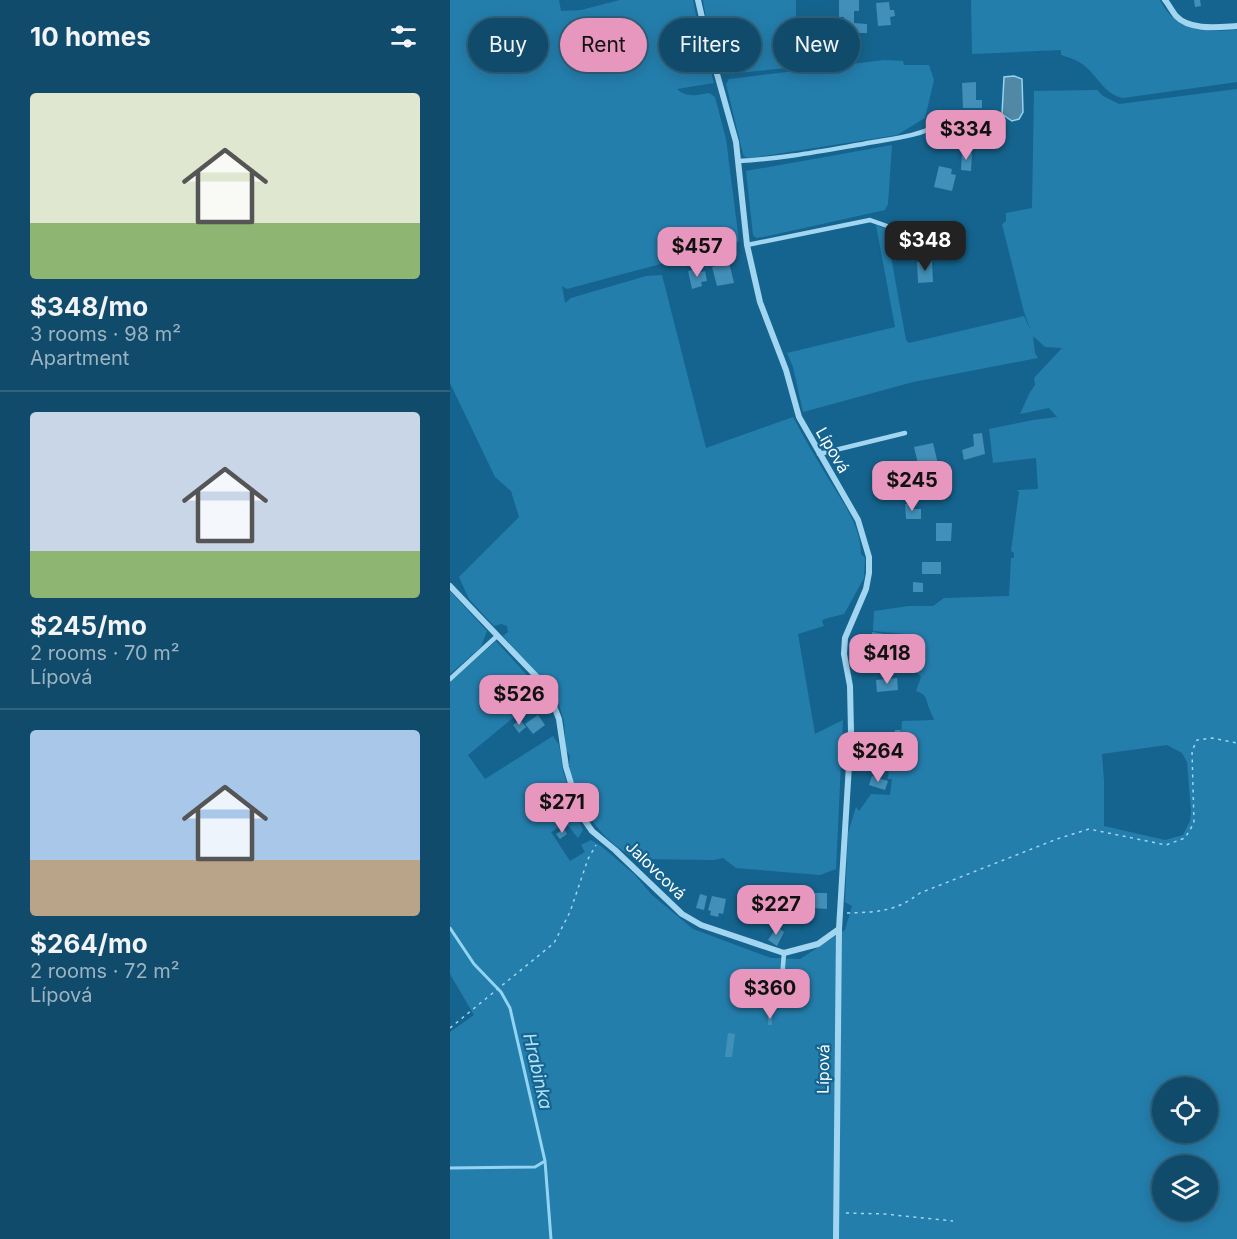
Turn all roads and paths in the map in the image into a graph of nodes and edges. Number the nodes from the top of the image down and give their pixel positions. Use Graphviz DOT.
graph roads {
  1 [pos="698,0"];
  2 [pos="1165,0"];
  3 [pos="1237,26"];
  4 [pos="940,124"];
  5 [pos="739,161"];
  6 [pos="887,226"];
  7 [pos="747,244"];
  8 [pos="904,433"];
  9 [pos="819,454"];
  10 [pos="450,586"];
  11 [pos="497,636"];
  12 [pos="450,679"];
  13 [pos="1237,743"];
  14 [pos="602,840"];
  15 [pos="841,913"];
  16 [pos="839,929"];
  17 [pos="784,953"];
  18 [pos="781,992"];
  19 [pos="450,1028"];
  20 [pos="836,1212"];
  21 [pos="953,1221"];
  22 [pos="836,1239"];
  1 -- 5 [label="street, Lípová"];
  2 -- 3 [label="street"];
  4 -- 5 [label="lane"];
  5 -- 7 [label="street, Lípová"];
  6 -- 7 [label="lane"];
  7 -- 9 [label="street, Lípová"];
  8 -- 9 [label="lane"];
  9 -- 15 [label="street, Lípová"];
  10 -- 11 [label="street, Jalovcová"];
  11 -- 12 [label="lane"];
  11 -- 14 [label="street, Jalovcová"];
  13 -- 15 [label="path"];
  14 -- 17 [label="street, Jalovcová"];
  14 -- 19 [label="path"];
  15 -- 16 [label="street, Lípová"];
  16 -- 17 [label="street"];
  16 -- 20 [label="street, Lípová"];
  17 -- 18 [label="lane"];
  20 -- 21 [label="path"];
  20 -- 22 [label="street, Lípová"];
}
